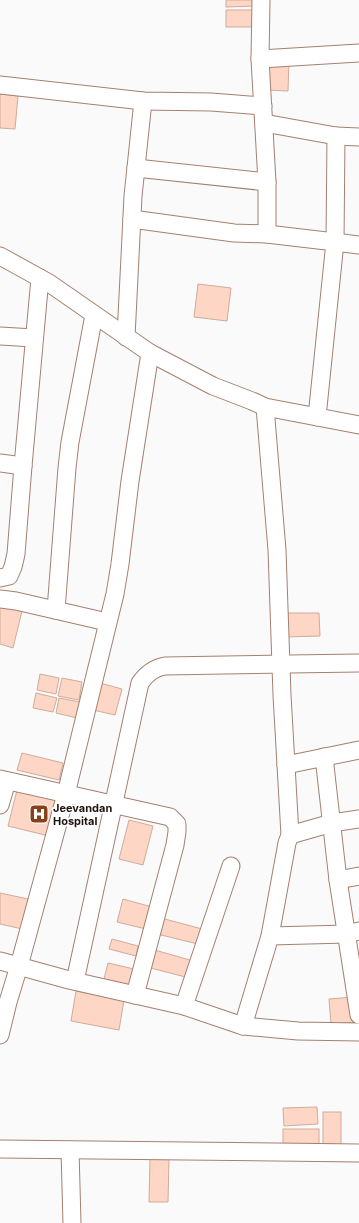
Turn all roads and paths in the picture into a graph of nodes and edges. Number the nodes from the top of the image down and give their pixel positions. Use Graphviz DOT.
graph roads {
  1 [pos="260,0"];
  2 [pos="359,53"];
  3 [pos="260,59"];
  4 [pos="0,84"];
  5 [pos="143,101"];
  6 [pos="263,115"];
  7 [pos="336,136"];
  8 [pos="359,137"];
  9 [pos="136,168"];
  10 [pos="267,182"];
  11 [pos="132,219"];
  12 [pos="267,234"];
  13 [pos="336,242"];
  14 [pos="359,245"];
  15 [pos="0,256"];
  16 [pos="40,278"];
  17 [pos="94,315"];
  18 [pos="0,336"];
  19 [pos="126,337"];
  20 [pos="34,338"];
  21 [pos="150,353"];
  22 [pos="265,407"];
  23 [pos="318,417"];
  24 [pos="359,425"];
  25 [pos="0,463"];
  26 [pos="23,466"];
  27 [pos="0,578"];
  28 [pos="0,599"];
  29 [pos="56,610"];
  30 [pos="108,622"];
  31 [pos="359,663"];
  32 [pos="281,665"];
  33 [pos="359,750"];
  34 [pos="324,758"];
  35 [pos="286,766"];
  36 [pos="3,780"];
  37 [pos="66,794"];
  38 [pos="0,805"];
  39 [pos="114,805"];
  40 [pos="359,819"];
  41 [pos="332,823"];
  42 [pos="290,835"];
  43 [pos="231,866"];
  44 [pos="359,876"];
  45 [pos="338,880"];
  46 [pos="353,932"];
  47 [pos="270,936"];
  48 [pos="0,961"];
  49 [pos="19,966"];
  50 [pos="76,981"];
  51 [pos="135,995"];
  52 [pos="184,1006"];
  53 [pos="359,1015"];
  54 [pos="243,1026"];
  55 [pos="359,1032"];
  56 [pos="0,1036"];
  57 [pos="0,1149"];
  58 [pos="70,1150"];
  59 [pos="359,1153"];
  60 [pos="72,1223"];
  1 -- 3 [label="street"];
  2 -- 3 [label="street"];
  3 -- 6 [label="street"];
  4 -- 5 [label="street"];
  5 -- 6 [label="street"];
  5 -- 9 [label="street"];
  6 -- 7 [label="street"];
  6 -- 10 [label="street"];
  7 -- 8 [label="street"];
  7 -- 13 [label="street"];
  9 -- 10 [label="street"];
  9 -- 11 [label="street"];
  10 -- 12 [label="street"];
  11 -- 12 [label="street"];
  11 -- 19 [label="street"];
  12 -- 13 [label="street"];
  13 -- 14 [label="street"];
  13 -- 23 [label="street"];
  15 -- 16 [label="street"];
  16 -- 17 [label="street"];
  16 -- 20 [label="street"];
  17 -- 19 [label="street"];
  17 -- 29 [label="street"];
  18 -- 20 [label="street"];
  19 -- 21 [label="street"];
  20 -- 26 [label="street"];
  21 -- 22 [label="street"];
  21 -- 30 [label="street"];
  22 -- 23 [label="street"];
  22 -- 32 [label="street"];
  23 -- 24 [label="street"];
  25 -- 26 [label="street"];
  26 -- 27 [label="street"];
  28 -- 29 [label="street"];
  29 -- 30 [label="street"];
  30 -- 37 [label="street"];
  31 -- 32 [label="street"];
  32 -- 35 [label="street"];
  32 -- 39 [label="street"];
  33 -- 34 [label="street"];
  34 -- 35 [label="street"];
  34 -- 41 [label="street"];
  35 -- 42 [label="street"];
  36 -- 37 [label="street"];
  36 -- 38 [label="street"];
  37 -- 39 [label="street"];
  37 -- 49 [label="street"];
  39 -- 50 [label="street"];
  39 -- 51 [label="street"];
  40 -- 41 [label="street"];
  41 -- 42 [label="street"];
  41 -- 45 [label="street"];
  42 -- 47 [label="street"];
  43 -- 52 [label="street"];
  44 -- 45 [label="street"];
  45 -- 46 [label="street"];
  46 -- 47 [label="street"];
  46 -- 53 [label="street"];
  47 -- 54 [label="street"];
  48 -- 49 [label="street"];
  49 -- 50 [label="street"];
  49 -- 56 [label="street"];
  50 -- 51 [label="street"];
  51 -- 52 [label="street"];
  52 -- 54 [label="street"];
  54 -- 55 [label="street"];
  57 -- 58 [label="street"];
  58 -- 59 [label="street"];
  58 -- 60 [label="street"];
}
